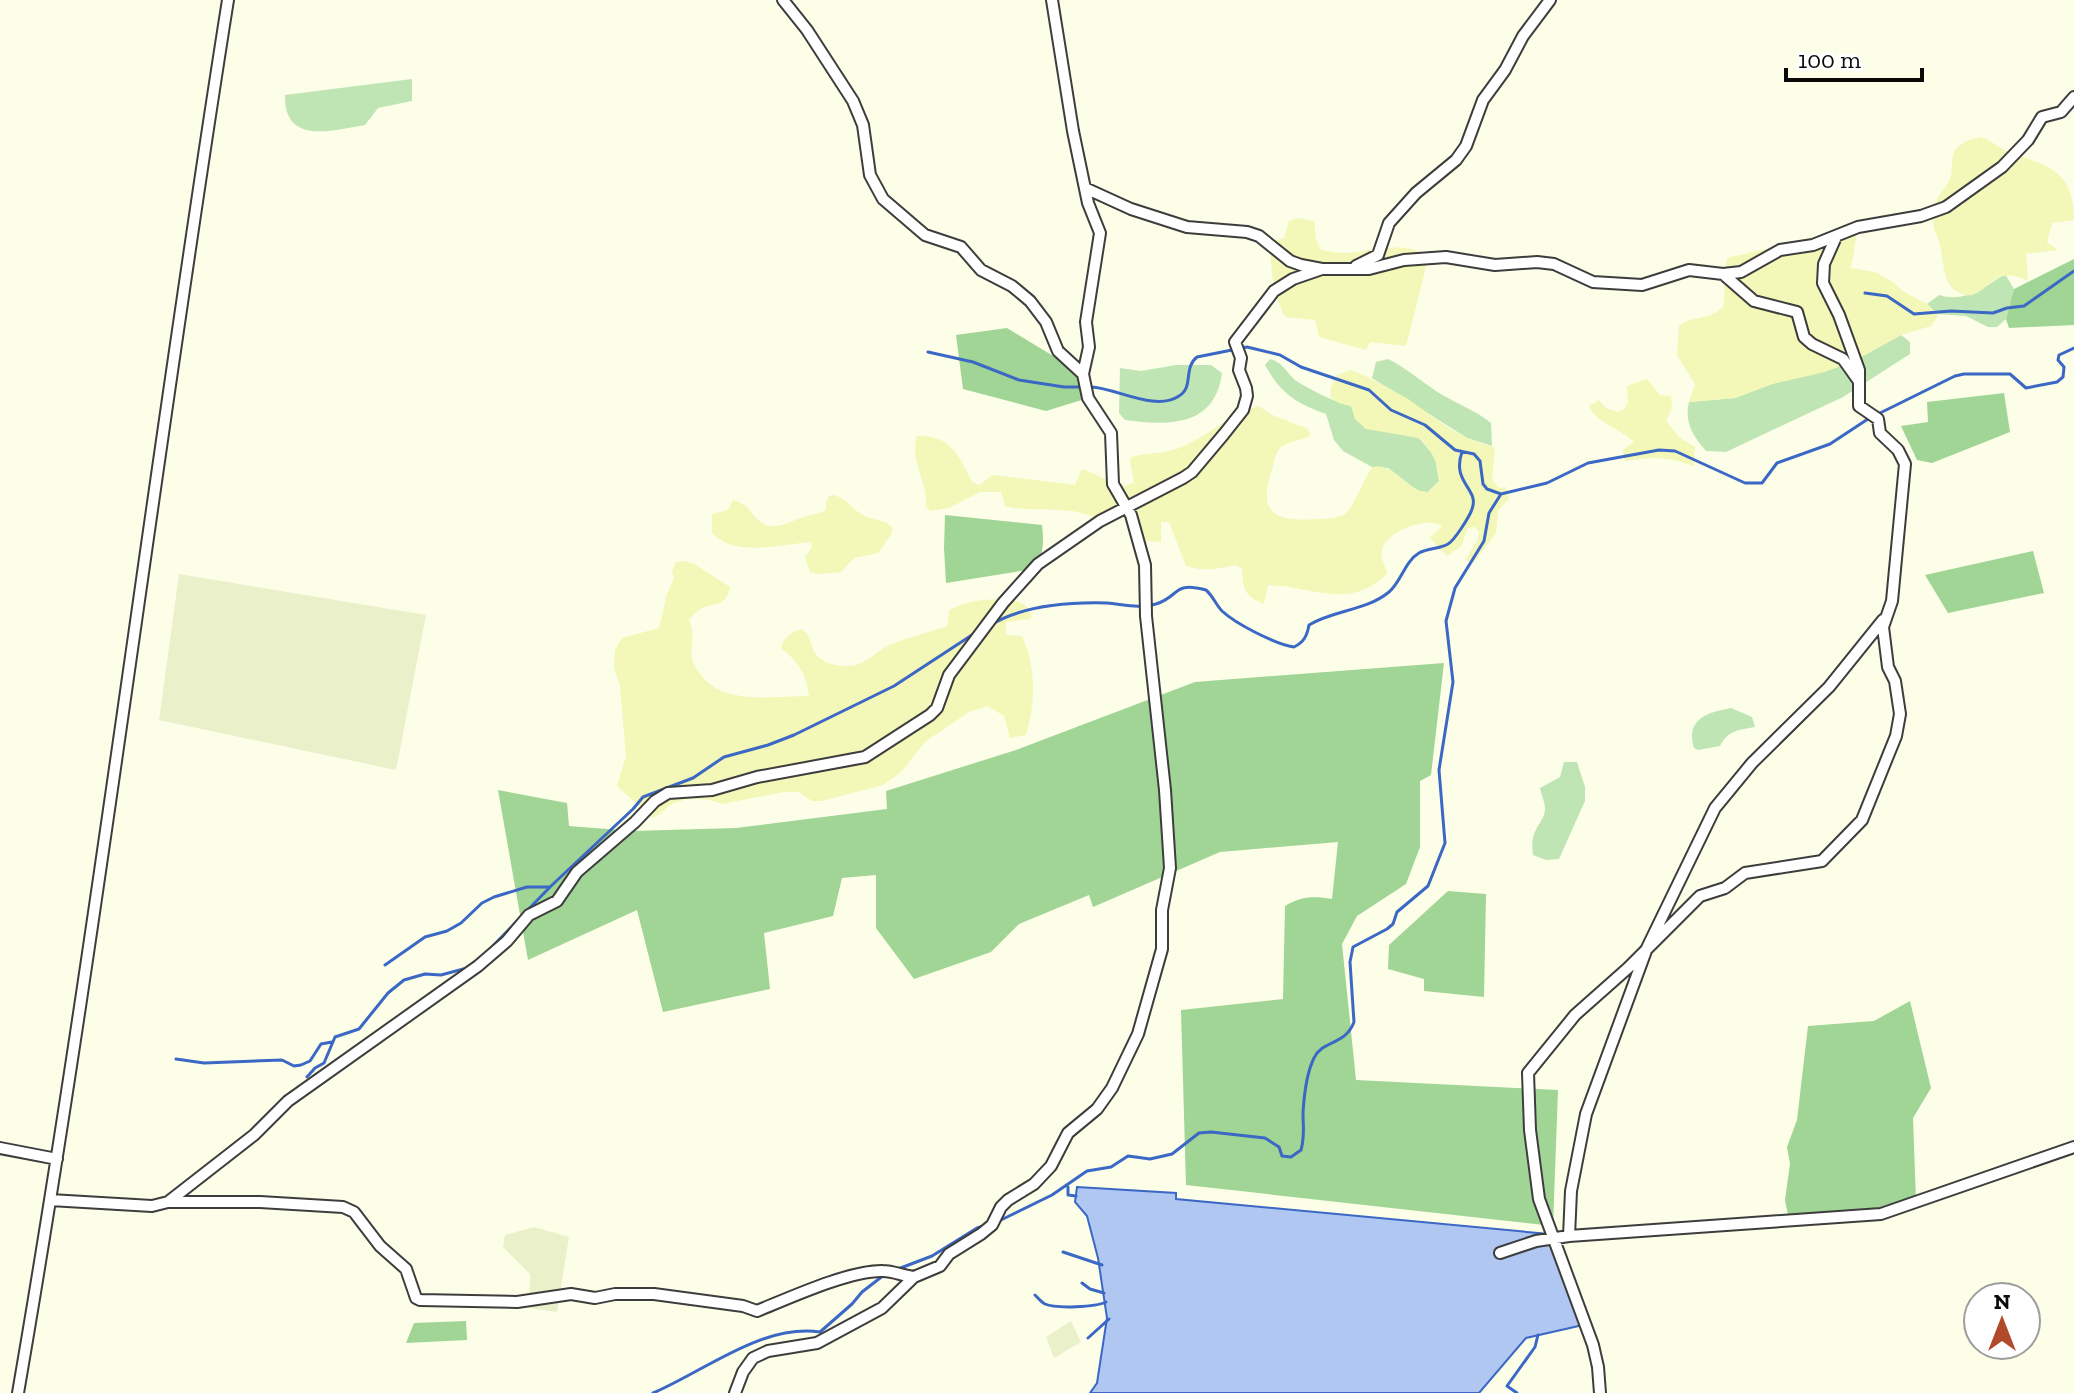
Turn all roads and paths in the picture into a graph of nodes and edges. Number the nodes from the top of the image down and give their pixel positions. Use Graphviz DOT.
graph roads {
  1 [pos="228,0"];
  2 [pos="783,0"];
  3 [pos="1052,0"];
  4 [pos="1550,0"];
  5 [pos="2074,97"];
  6 [pos="1085,188"];
  7 [pos="1836,237"];
  8 [pos="1322,269"];
  9 [pos="1348,269"];
  10 [pos="1723,274"];
  11 [pos="1083,374"];
  12 [pos="1858,380"];
  13 [pos="1125,507"];
  14 [pos="1884,618"];
  15 [pos="1647,948"];
  16 [pos="2074,1147"];
  17 [pos="0,1148"];
  18 [pos="57,1159"];
  19 [pos="50,1200"];
  20 [pos="168,1202"];
  21 [pos="1569,1236"];
  22 [pos="1554,1238"];
  23 [pos="1500,1253"];
  24 [pos="914,1277"];
  25 [pos="18,1393"];
  26 [pos="735,1393"];
  27 [pos="1600,1393"];
  1 -- 18 [label="street"];
  2 -- 11 [label="street"];
  3 -- 6 [label="street"];
  4 -- 9 [label="street"];
  5 -- 7 [label="street"];
  6 -- 8 [label="street"];
  6 -- 11 [label="street"];
  7 -- 10 [label="street"];
  7 -- 12 [label="street"];
  8 -- 9 [label="street"];
  8 -- 13 [label="street"];
  9 -- 10 [label="street"];
  10 -- 12 [label="street"];
  11 -- 13 [label="street"];
  12 -- 14 [label="street"];
  13 -- 20 [label="street"];
  13 -- 24 [label="street"];
  14 -- 15 [label="street"];
  14 -- 15 [label="street"];
  15 -- 21 [label="street"];
  15 -- 22 [label="street"];
  16 -- 21 [label="street"];
  17 -- 18 [label="street"];
  18 -- 19 [label="street"];
  19 -- 20 [label="street"];
  19 -- 25 [label="street"];
  20 -- 24 [label="street"];
  21 -- 22 [label="street"];
  22 -- 23 [label="street"];
  22 -- 27 [label="street"];
  24 -- 26 [label="street"];
}
